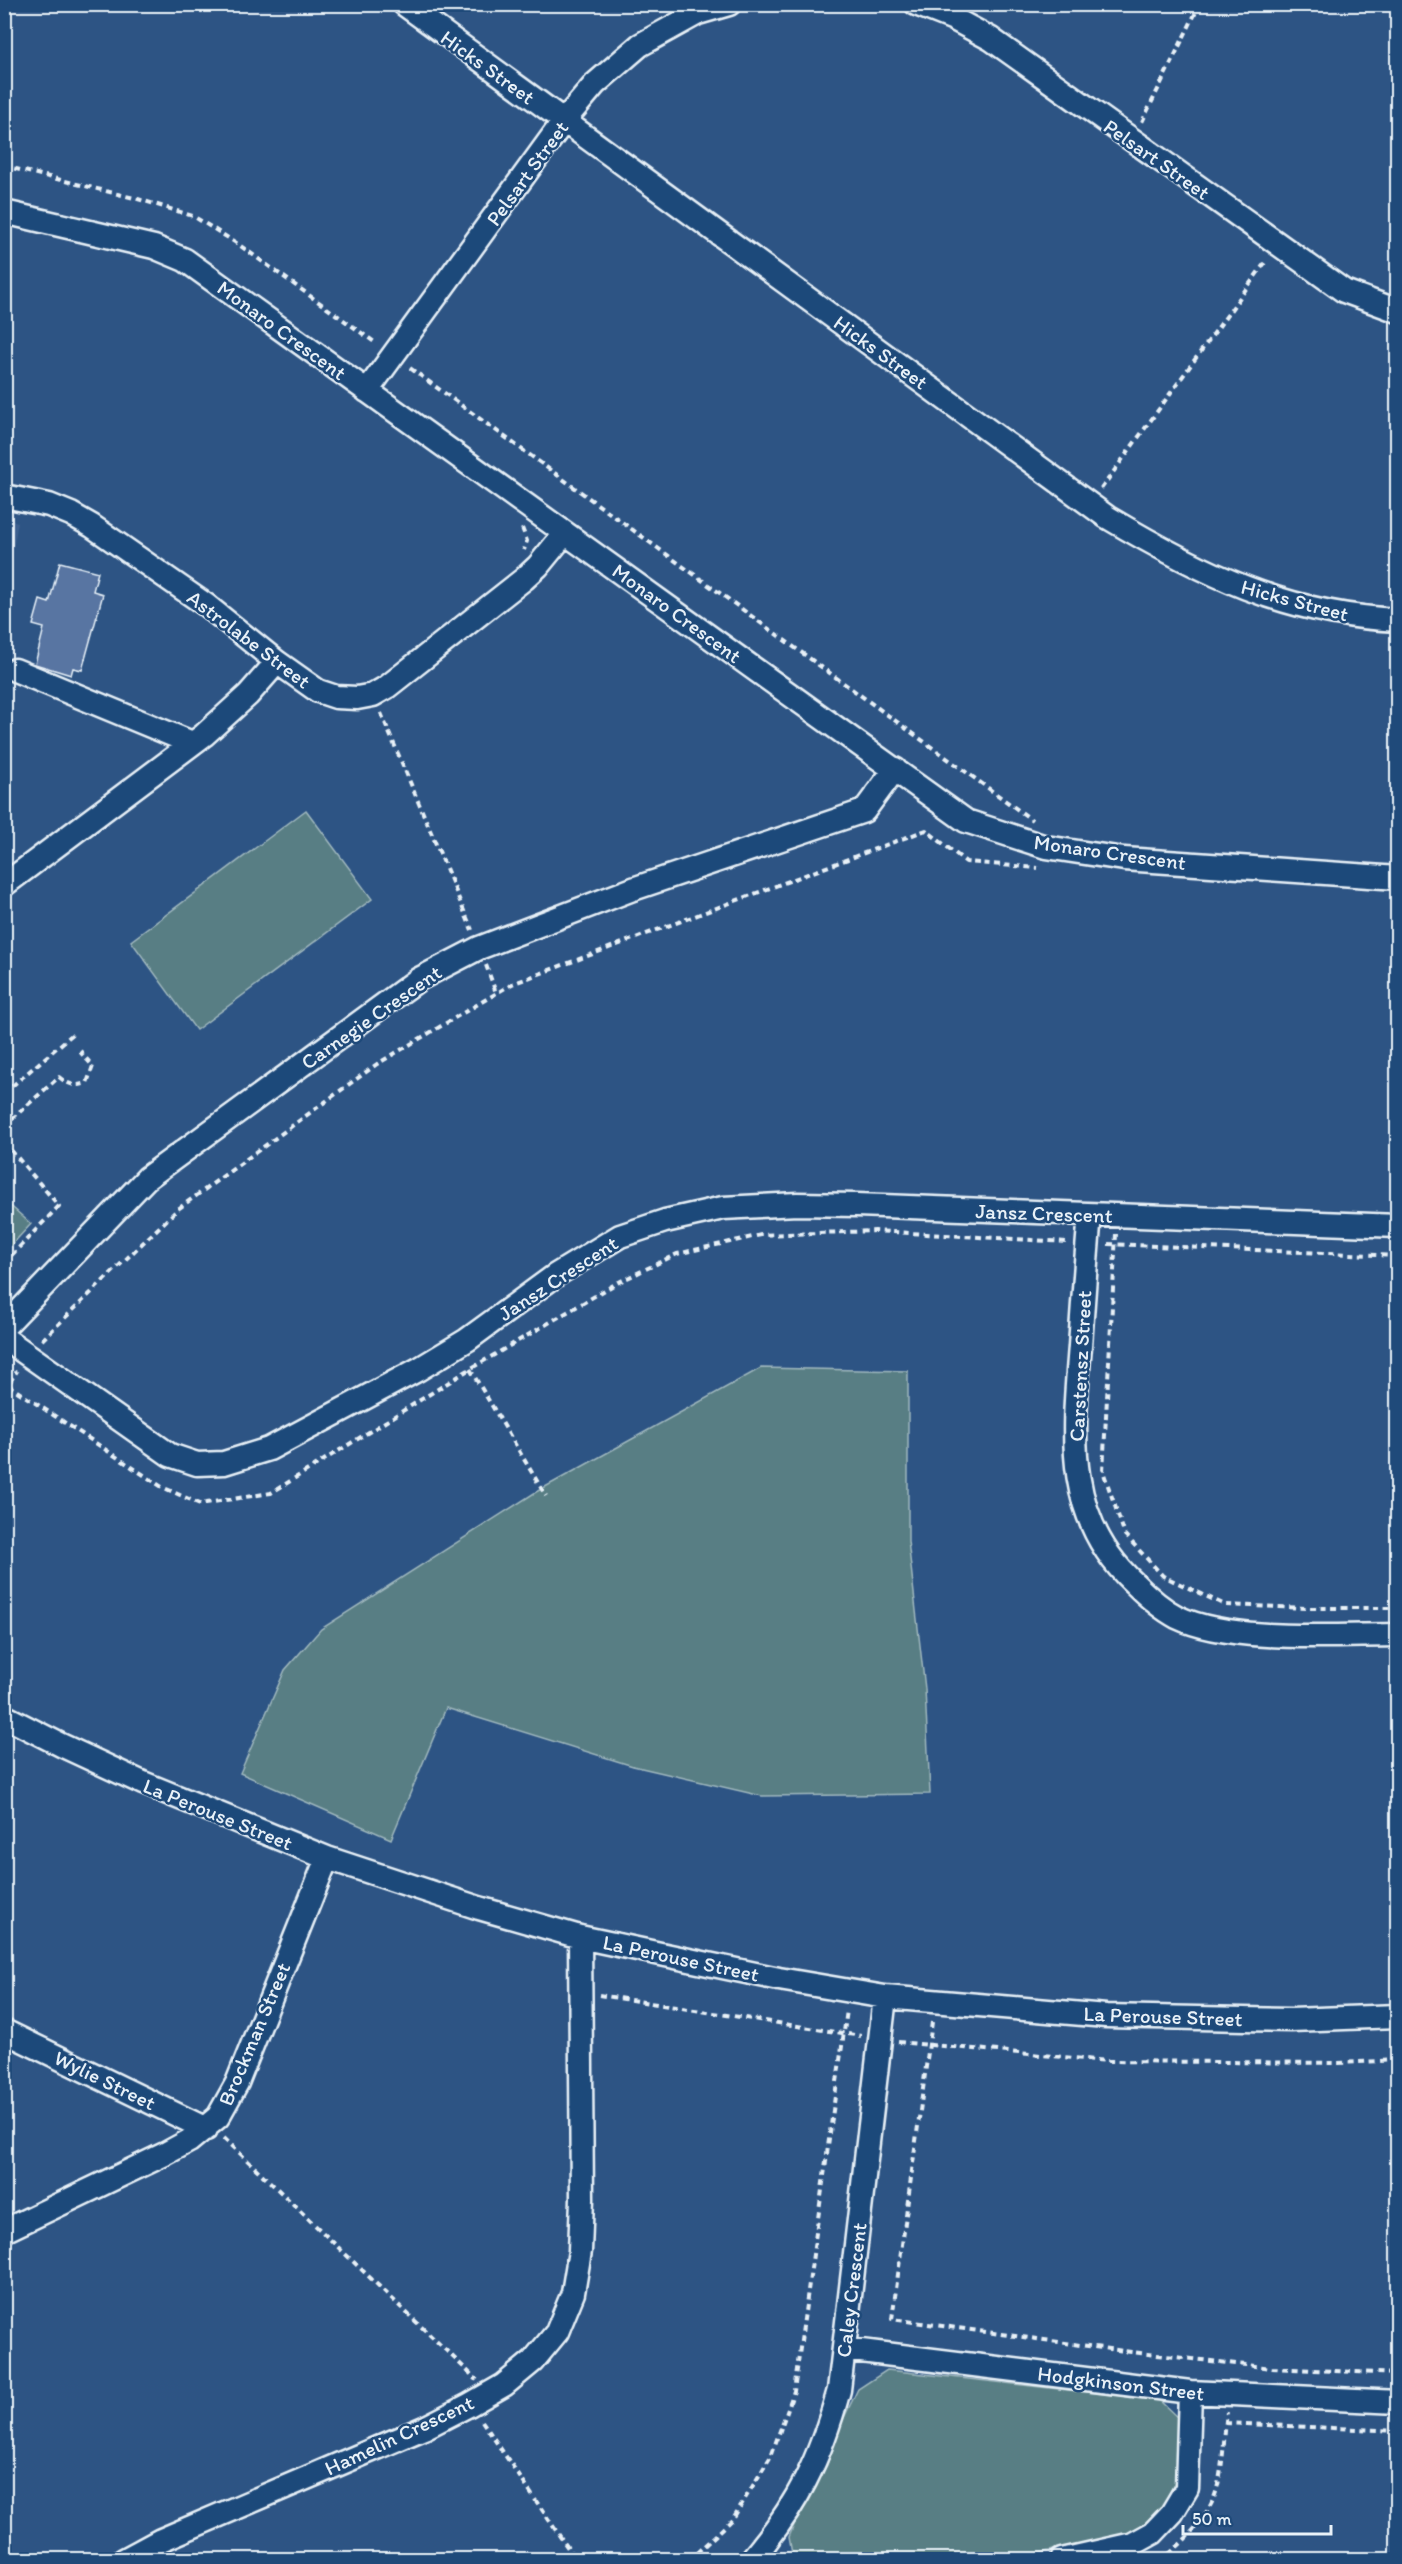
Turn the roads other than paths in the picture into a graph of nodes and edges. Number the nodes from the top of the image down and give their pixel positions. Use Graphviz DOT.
graph roads {
  1 [pos="404,4"];
  2 [pos="729,4"];
  3 [pos="916,4"];
  4 [pos="563,122"];
  5 [pos="4,212"];
  6 [pos="1398,311"];
  7 [pos="367,391"];
  8 [pos="4,496"];
  9 [pos="565,533"];
  10 [pos="1398,620"];
  11 [pos="277,662"];
  12 [pos="15,670"];
  13 [pos="192,743"];
  14 [pos="895,769"];
  15 [pos="1398,878"];
  16 [pos="4,885"];
  17 [pos="1090,1215"];
  18 [pos="1398,1226"];
  19 [pos="4,1327"];
  20 [pos="4,1338"];
  21 [pos="1398,1635"];
  22 [pos="4,1716"];
  23 [pos="327,1858"];
  24 [pos="580,1937"];
  25 [pos="885,1997"];
  26 [pos="1398,2016"];
  27 [pos="4,2031"];
  28 [pos="208,2127"];
  29 [pos="4,2231"];
  30 [pos="845,2349"];
  31 [pos="1190,2392"];
  32 [pos="1398,2402"];
  33 [pos="756,2558"];
  34 [pos="124,2559"];
  35 [pos="1062,2559"];
  1 -- 4 [label="street, Hicks Street"];
  2 -- 4 [label="street, Pelsart Street"];
  3 -- 6 [label="street, Pelsart Street"];
  4 -- 7 [label="street, Pelsart Street"];
  4 -- 10 [label="street, Hicks Street"];
  5 -- 7 [label="street, Monaro Crescent"];
  7 -- 9 [label="street, Monaro Crescent"];
  8 -- 11 [label="street, Astrolabe Street"];
  9 -- 11 [label="street, Astrolabe Street"];
  9 -- 14 [label="street, Monaro Crescent"];
  11 -- 13 [label="street"];
  12 -- 13 [label="street"];
  13 -- 16 [label="street"];
  14 -- 15 [label="street, Monaro Crescent"];
  14 -- 19 [label="street, Carnegie Crescent"];
  17 -- 18 [label="street, Jansz Crescent"];
  17 -- 20 [label="street, Jansz Crescent"];
  17 -- 21 [label="street, Carstensz Street"];
  22 -- 23 [label="street, La Perouse Street"];
  23 -- 24 [label="street, La Perouse Street"];
  23 -- 28 [label="street, Brockman Street"];
  24 -- 25 [label="street, La Perouse Street"];
  24 -- 34 [label="street, Hamelin Crescent"];
  25 -- 26 [label="street, La Perouse Street"];
  25 -- 30 [label="street, Caley Crescent"];
  27 -- 28 [label="street, Wylie Street"];
  28 -- 29 [label="street, Brockman Street"];
  30 -- 31 [label="street, Hodgkinson Street"];
  30 -- 33 [label="street, Caley Crescent"];
  31 -- 32 [label="street, Hodgkinson Street"];
  31 -- 35 [label="street"];
}
